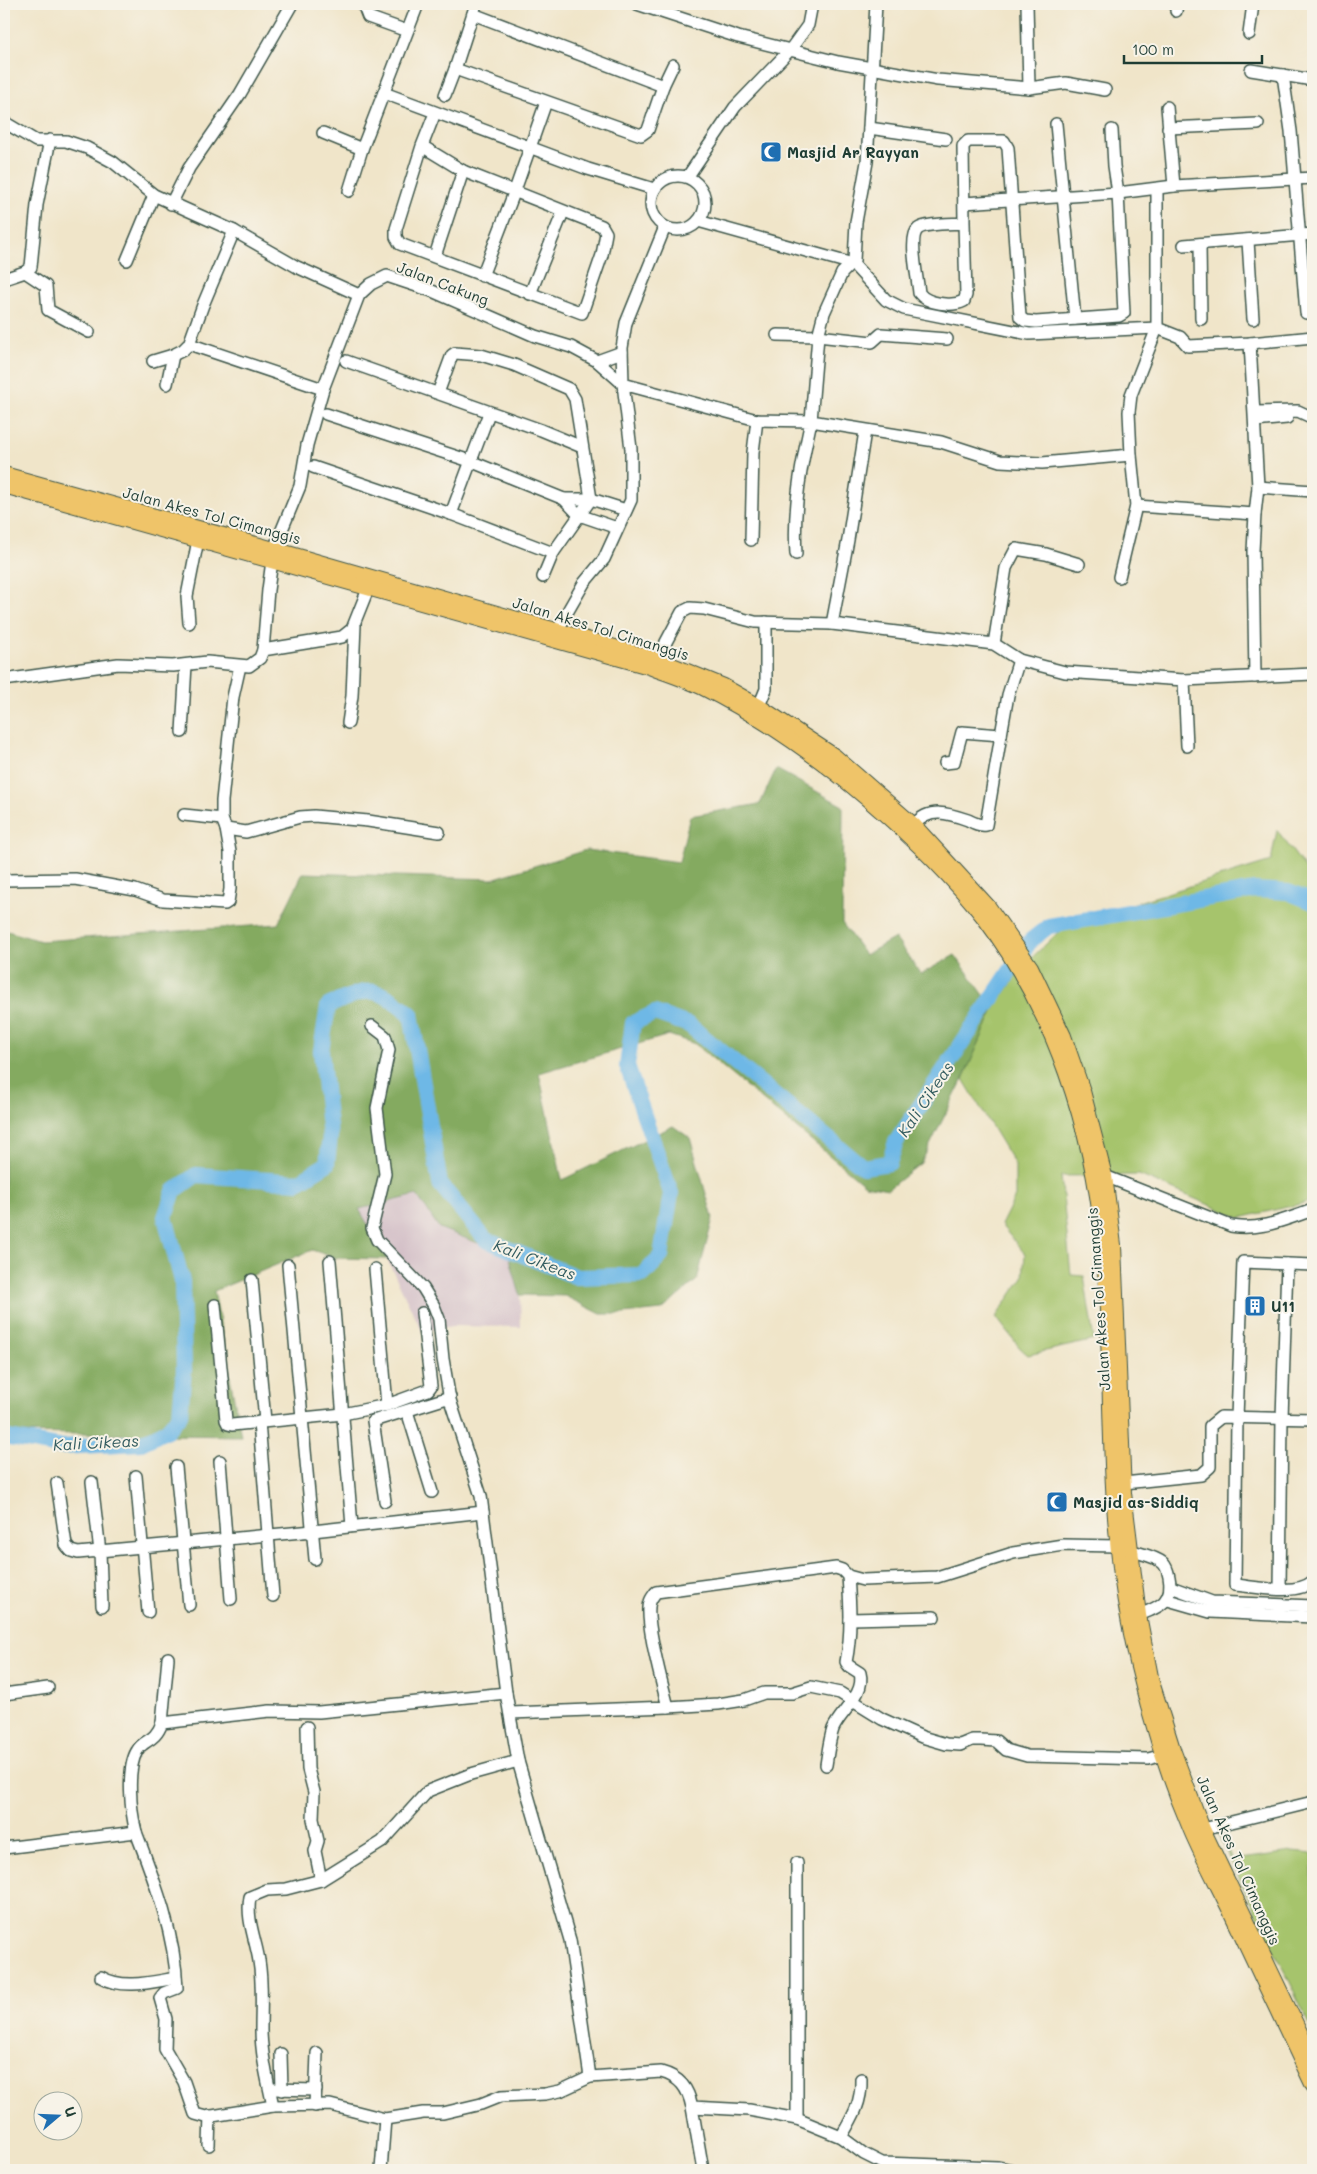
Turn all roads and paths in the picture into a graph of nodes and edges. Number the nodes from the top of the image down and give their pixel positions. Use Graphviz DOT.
graph roads {
  1 [pos="292,4"];
  2 [pos="363,4"];
  3 [pos="418,4"];
  4 [pos="637,4"];
  5 [pos="812,4"];
  6 [pos="876,4"];
  7 [pos="1027,4"];
  8 [pos="1253,4"];
  9 [pos="475,9"];
  10 [pos="408,31"];
  11 [pos="1249,34"];
  12 [pos="790,50"];
  13 [pos="673,65"];
  14 [pos="872,67"];
  15 [pos="455,69"];
  16 [pos="1251,70"];
  17 [pos="1283,75"];
  18 [pos="1313,80"];
  19 [pos="664,86"];
  20 [pos="1029,88"];
  21 [pos="1105,90"];
  22 [pos="384,93"];
  23 [pos="445,95"];
  24 [pos="546,102"];
  25 [pos="1167,107"];
  26 [pos="433,118"];
  27 [pos="1056,124"];
  28 [pos="1258,124"];
  29 [pos="5,127"];
  30 [pos="869,128"];
  31 [pos="1168,128"];
  32 [pos="1112,130"];
  33 [pos="322,133"];
  34 [pos="946,139"];
  35 [pos="50,140"];
  36 [pos="422,146"];
  37 [pos="530,147"];
  38 [pos="362,149"];
  39 [pos="463,171"];
  40 [pos="688,176"];
  41 [pos="1313,178"];
  42 [pos="1295,180"];
  43 [pos="1174,186"];
  44 [pos="654,189"];
  45 [pos="1157,190"];
  46 [pos="349,191"];
  47 [pos="514,193"];
  48 [pos="1118,194"];
  49 [pos="154,195"];
  50 [pos="1064,197"];
  51 [pos="1012,199"];
  52 [pos="964,203"];
  53 [pos="171,204"];
  54 [pos="563,212"];
  55 [pos="698,221"];
  56 [pos="964,223"];
  57 [pos="665,227"];
  58 [pos="234,231"];
  59 [pos="1300,234"];
  60 [pos="1313,234"];
  61 [pos="1248,240"];
  62 [pos="1200,244"];
  63 [pos="1184,245"];
  64 [pos="435,256"];
  65 [pos="127,260"];
  66 [pos="853,264"];
  67 [pos="25,272"];
  68 [pos="482,276"];
  69 [pos="4,279"];
  70 [pos="530,294"];
  71 [pos="359,295"];
  72 [pos="1306,313"];
  73 [pos="1075,319"];
  74 [pos="1201,319"];
  75 [pos="1253,319"];
  76 [pos="1158,328"];
  77 [pos="89,332"];
  78 [pos="778,335"];
  79 [pos="818,336"];
  80 [pos="1313,337"];
  81 [pos="947,339"];
  82 [pos="1250,343"];
  83 [pos="189,344"];
  84 [pos="622,352"];
  85 [pos="173,355"];
  86 [pos="152,361"];
  87 [pos="346,361"];
  88 [pos="597,361"];
  89 [pos="167,384"];
  90 [pos="623,384"];
  91 [pos="323,389"];
  92 [pos="438,393"];
  93 [pos="489,413"];
  94 [pos="326,414"];
  95 [pos="1255,416"];
  96 [pos="1294,418"];
  97 [pos="1313,418"];
  98 [pos="757,420"];
  99 [pos="811,421"];
  100 [pos="865,431"];
  101 [pos="582,446"];
  102 [pos="1131,455"];
  103 [pos="470,462"];
  104 [pos="313,467"];
  105 [pos="4,474"];
  106 [pos="4,486"];
  107 [pos="1258,487"];
  108 [pos="1313,491"];
  109 [pos="564,499"];
  110 [pos="591,499"];
  111 [pos="1136,506"];
  112 [pos="626,510"];
  113 [pos="451,514"];
  114 [pos="1255,514"];
  115 [pos="579,515"];
  116 [pos="617,528"];
  117 [pos="198,540"];
  118 [pos="751,540"];
  119 [pos="553,553"];
  120 [pos="796,554"];
  121 [pos="273,555"];
  122 [pos="1079,564"];
  123 [pos="543,577"];
  124 [pos="1119,577"];
  125 [pos="368,588"];
  126 [pos="766,622"];
  127 [pos="188,624"];
  128 [pos="355,624"];
  129 [pos="832,624"];
  130 [pos="558,631"];
  131 [pos="994,644"];
  132 [pos="263,650"];
  133 [pos="660,660"];
  134 [pos="1019,660"];
  135 [pos="186,665"];
  136 [pos="240,666"];
  137 [pos="1313,674"];
  138 [pos="1254,677"];
  139 [pos="4,680"];
  140 [pos="1184,680"];
  141 [pos="764,714"];
  142 [pos="348,723"];
  143 [pos="182,732"];
  144 [pos="1001,734"];
  145 [pos="1187,746"];
  146 [pos="945,763"];
  147 [pos="184,815"];
  148 [pos="224,824"];
  149 [pos="914,825"];
  150 [pos="439,832"];
  151 [pos="4,880"];
  152 [pos="993,921"];
  153 [pos="372,1026"];
  154 [pos="1105,1176"];
  155 [pos="1313,1210"];
  156 [pos="330,1261"];
  157 [pos="1287,1264"];
  158 [pos="288,1265"];
  159 [pos="1313,1265"];
  160 [pos="375,1269"];
  161 [pos="252,1280"];
  162 [pos="215,1305"];
  163 [pos="422,1313"];
  164 [pos="450,1397"];
  165 [pos="387,1404"];
  166 [pos="407,1411"];
  167 [pos="343,1414"];
  168 [pos="1237,1417"];
  169 [pos="302,1418"];
  170 [pos="1282,1418"];
  171 [pos="1313,1419"];
  172 [pos="262,1422"];
  173 [pos="220,1461"];
  174 [pos="176,1467"];
  175 [pos="136,1476"];
  176 [pos="92,1482"];
  177 [pos="57,1483"];
  178 [pos="1121,1490"];
  179 [pos="432,1492"];
  180 [pos="385,1501"];
  181 [pos="483,1512"];
  182 [pos="352,1526"];
  183 [pos="313,1531"];
  184 [pos="268,1536"];
  185 [pos="224,1539"];
  186 [pos="184,1544"];
  187 [pos="142,1548"];
  188 [pos="1124,1548"];
  189 [pos="100,1552"];
  190 [pos="315,1558"];
  191 [pos="848,1576"];
  192 [pos="1313,1581"];
  193 [pos="1171,1587"];
  194 [pos="1280,1589"];
  195 [pos="273,1596"];
  196 [pos="230,1599"];
  197 [pos="1168,1600"];
  198 [pos="189,1605"];
  199 [pos="102,1606"];
  200 [pos="1313,1606"];
  201 [pos="148,1612"];
  202 [pos="1139,1615"];
  203 [pos="1313,1616"];
  204 [pos="934,1617"];
  205 [pos="850,1619"];
  206 [pos="168,1658"];
  207 [pos="48,1688"];
  208 [pos="506,1693"];
  209 [pos="4,1694"];
  210 [pos="854,1700"];
  211 [pos="668,1707"];
  212 [pos="511,1712"];
  213 [pos="162,1723"];
  214 [pos="307,1728"];
  215 [pos="1168,1753"];
  216 [pos="518,1761"];
  217 [pos="826,1765"];
  218 [pos="1313,1802"];
  219 [pos="1203,1829"];
  220 [pos="136,1832"];
  221 [pos="4,1848"];
  222 [pos="798,1863"];
  223 [pos="322,1880"];
  224 [pos="101,1977"];
  225 [pos="176,1978"];
  226 [pos="1311,2050"];
  227 [pos="316,2052"];
  228 [pos="281,2054"];
  229 [pos="590,2078"];
  230 [pos="861,2079"];
  231 [pos="1313,2086"];
  232 [pos="316,2090"];
  233 [pos="272,2106"];
  234 [pos="315,2106"];
  235 [pos="692,2107"];
  236 [pos="210,2116"];
  237 [pos="385,2119"];
  238 [pos="797,2119"];
  239 [pos="841,2137"];
  240 [pos="209,2145"];
  241 [pos="381,2170"];
  242 [pos="703,2170"];
  243 [pos="1013,2170"];
  1 -- 53 [label="street"];
  2 -- 10 [label="street"];
  3 -- 10 [label="street"];
  4 -- 12 [label="street"];
  5 -- 12 [label="street"];
  6 -- 14 [label="street"];
  7 -- 20 [label="street"];
  8 -- 11 [label="street"];
  9 -- 15 [label="street"];
  9 -- 19 [label="street"];
  10 -- 22 [label="street"];
  12 -- 14 [label="street"];
  12 -- 40 [label="street"];
  13 -- 19 [label="street"];
  14 -- 20 [label="street"];
  14 -- 30 [label="street"];
  15 -- 23 [label="street"];
  15 -- 24 [label="street"];
  16 -- 17 [label="street"];
  17 -- 18 [label="street"];
  17 -- 42 [label="street"];
  19 -- 24 [label="street"];
  20 -- 21 [label="street"];
  22 -- 37 [label="street"];
  22 -- 38 [label="street"];
  24 -- 37 [label="street"];
  25 -- 31 [label="street"];
  26 -- 36 [label="street"];
  27 -- 50 [label="street"];
  28 -- 31 [label="street"];
  29 -- 35 [label="street"];
  30 -- 34 [label="street"];
  30 -- 66 [label="street"];
  31 -- 43 [label="street"];
  32 -- 48 [label="street"];
  33 -- 38 [label="street"];
  35 -- 49 [label="street"];
  35 -- 67 [label="street"];
  36 -- 39 [label="street"];
  36 -- 64 [label="street"];
  37 -- 44 [label="street"];
  37 -- 47 [label="street"];
  38 -- 46 [label="street"];
  39 -- 47 [label="street"];
  39 -- 64 [label="street"];
  40 -- 44 [label="street"];
  40 -- 55 [label="street"];
  41 -- 42 [label="street"];
  42 -- 43 [label="street"];
  42 -- 59 [label="street"];
  43 -- 45 [label="street"];
  44 -- 57 [label="street"];
  45 -- 48 [label="street"];
  45 -- 76 [label="street"];
  47 -- 54 [label="street"];
  47 -- 68 [label="street"];
  48 -- 50 [label="street"];
  48 -- 73 [label="street"];
  49 -- 53 [label="street"];
  49 -- 65 [label="street"];
  50 -- 51 [label="street"];
  50 -- 73 [label="street"];
  51 -- 52 [label="street"];
  51 -- 52 [label="street"];
  51 -- 73 [label="street"];
  52 -- 56 [label="street"];
  53 -- 58 [label="street"];
  54 -- 70 [label="street"];
  54 -- 70 [label="street"];
  55 -- 57 [label="street"];
  55 -- 66 [label="street"];
  56 -- 56 [label="street"];
  57 -- 84 [label="street"];
  58 -- 71 [label="street"];
  58 -- 83 [label="street"];
  59 -- 60 [label="street"];
  59 -- 61 [label="street"];
  59 -- 72 [label="street"];
  61 -- 62 [label="street"];
  61 -- 75 [label="street"];
  62 -- 63 [label="street"];
  62 -- 74 [label="street"];
  64 -- 68 [label="street"];
  66 -- 76 [label="street"];
  66 -- 79 [label="street"];
  67 -- 69 [label="street"];
  67 -- 77 [label="street"];
  68 -- 70 [label="street"];
  71 -- 88 [label="street, Jalan Cakung"];
  71 -- 91 [label="street"];
  76 -- 82 [label="street"];
  76 -- 102 [label="street"];
  78 -- 79 [label="street"];
  79 -- 81 [label="street"];
  79 -- 99 [label="street"];
  80 -- 82 [label="street"];
  82 -- 95 [label="street"];
  83 -- 85 [label="street"];
  83 -- 91 [label="street"];
  84 -- 88 [label="street"];
  84 -- 90 [label="street"];
  85 -- 86 [label="street"];
  85 -- 89 [label="street"];
  87 -- 92 [label="street"];
  88 -- 90 [label="street, Jalan Cakung"];
  90 -- 98 [label="street"];
  90 -- 112 [label="street"];
  91 -- 121 [label="street"];
  92 -- 93 [label="street"];
  92 -- 101 [label="street"];
  93 -- 101 [label="street"];
  93 -- 103 [label="street"];
  94 -- 103 [label="street"];
  95 -- 96 [label="street"];
  95 -- 97 [label="street"];
  95 -- 107 [label="street"];
  98 -- 99 [label="street"];
  98 -- 118 [label="street"];
  99 -- 100 [label="street"];
  99 -- 120 [label="street"];
  100 -- 102 [label="street"];
  100 -- 129 [label="street"];
  101 -- 110 [label="street"];
  102 -- 111 [label="street"];
  103 -- 109 [label="street"];
  103 -- 113 [label="street"];
  104 -- 113 [label="street"];
  105 -- 121 [label="main road, Jalan Akes Tol Cimanggis"];
  106 -- 117 [label="main road, Jalan Akes Tol Cimanggis"];
  107 -- 108 [label="street"];
  107 -- 114 [label="street"];
  109 -- 110 [label="street"];
  109 -- 115 [label="street"];
  110 -- 112 [label="street"];
  110 -- 115 [label="street"];
  111 -- 114 [label="street"];
  111 -- 124 [label="street"];
  112 -- 116 [label="street"];
  113 -- 119 [label="street"];
  114 -- 138 [label="street"];
  115 -- 116 [label="street"];
  115 -- 119 [label="street"];
  116 -- 130 [label="street"];
  117 -- 121 [label="main road, Jalan Akes Tol Cimanggis"];
  117 -- 127 [label="street"];
  119 -- 123 [label="street"];
  121 -- 125 [label="main road, Jalan Akes Tol Cimanggis"];
  121 -- 130 [label="main road, Jalan Akes Tol Cimanggis"];
  121 -- 132 [label="street"];
  122 -- 131 [label="street"];
  125 -- 128 [label="street"];
  125 -- 141 [label="main road, Jalan Akes Tol Cimanggis"];
  126 -- 129 [label="street"];
  126 -- 133 [label="street"];
  126 -- 141 [label="street"];
  128 -- 132 [label="street"];
  128 -- 142 [label="street"];
  129 -- 131 [label="street"];
  130 -- 133 [label="main road, Jalan Akes Tol Cimanggis"];
  131 -- 134 [label="street"];
  132 -- 136 [label="street"];
  133 -- 141 [label="main road, Jalan Akes Tol Cimanggis"];
  134 -- 140 [label="street"];
  134 -- 144 [label="street"];
  135 -- 136 [label="street"];
  135 -- 139 [label="street"];
  135 -- 143 [label="street"];
  136 -- 148 [label="street"];
  137 -- 138 [label="street"];
  138 -- 140 [label="street"];
  140 -- 145 [label="street"];
  141 -- 149 [label="main road, Jalan Akes Tol Cimanggis"];
  141 -- 152 [label="main road, Jalan Akes Tol Cimanggis"];
  144 -- 146 [label="street"];
  144 -- 149 [label="street"];
  147 -- 148 [label="street"];
  148 -- 150 [label="street"];
  148 -- 151 [label="street"];
  149 -- 152 [label="main road, Jalan Akes Tol Cimanggis"];
  152 -- 154 [label="main road, Jalan Akes Tol Cimanggis"];
  152 -- 178 [label="main road, Jalan Akes Tol Cimanggis"];
  153 -- 164 [label="street"];
  154 -- 155 [label="street"];
  154 -- 178 [label="main road, Jalan Akes Tol Cimanggis"];
  156 -- 167 [label="street"];
  157 -- 159 [label="street"];
  157 -- 168 [label="street"];
  157 -- 170 [label="street"];
  158 -- 169 [label="street"];
  160 -- 165 [label="street"];
  161 -- 172 [label="street"];
  162 -- 172 [label="street"];
  163 -- 165 [label="street"];
  164 -- 166 [label="street"];
  164 -- 181 [label="street"];
  165 -- 167 [label="street"];
  166 -- 179 [label="street"];
  166 -- 180 [label="street"];
  167 -- 169 [label="street"];
  167 -- 182 [label="street"];
  168 -- 170 [label="street"];
  168 -- 178 [label="street"];
  168 -- 194 [label="street"];
  169 -- 172 [label="street"];
  169 -- 183 [label="street"];
  170 -- 171 [label="street"];
  170 -- 194 [label="street"];
  172 -- 184 [label="street"];
  173 -- 185 [label="street"];
  174 -- 186 [label="street"];
  175 -- 187 [label="street"];
  176 -- 189 [label="street"];
  177 -- 189 [label="street"];
  178 -- 188 [label="main road"];
  181 -- 182 [label="street"];
  181 -- 208 [label="street"];
  182 -- 183 [label="street"];
  183 -- 184 [label="street"];
  183 -- 190 [label="street"];
  184 -- 185 [label="street"];
  184 -- 195 [label="street"];
  185 -- 186 [label="street"];
  185 -- 196 [label="street"];
  186 -- 187 [label="street"];
  186 -- 198 [label="street"];
  187 -- 189 [label="street"];
  187 -- 201 [label="street"];
  188 -- 191 [label="street"];
  188 -- 193 [label="street"];
  188 -- 202 [label="main road, Jalan Akes Tol Cimanggis"];
  188 -- 215 [label="main road"];
  189 -- 199 [label="street"];
  191 -- 205 [label="street"];
  191 -- 211 [label="street"];
  192 -- 194 [label="street"];
  193 -- 197 [label="street"];
  193 -- 200 [label="street"];
  197 -- 202 [label="street"];
  197 -- 203 [label="street"];
  202 -- 215 [label="main road, Jalan Akes Tol Cimanggis"];
  204 -- 205 [label="street"];
  205 -- 210 [label="street"];
  206 -- 213 [label="street"];
  207 -- 209 [label="street"];
  208 -- 212 [label="street"];
  208 -- 213 [label="street"];
  210 -- 211 [label="street"];
  210 -- 215 [label="street"];
  210 -- 217 [label="street"];
  211 -- 212 [label="street"];
  212 -- 216 [label="street"];
  213 -- 220 [label="street"];
  214 -- 223 [label="street"];
  215 -- 219 [label="main road, Jalan Akes Tol Cimanggis"];
  215 -- 231 [label="main road"];
  216 -- 223 [label="street"];
  216 -- 229 [label="street"];
  218 -- 219 [label="street"];
  219 -- 226 [label="main road, Jalan Akes Tol Cimanggis"];
  220 -- 221 [label="street"];
  220 -- 225 [label="street"];
  222 -- 238 [label="street"];
  223 -- 233 [label="street"];
  224 -- 225 [label="street"];
  225 -- 236 [label="street"];
  227 -- 232 [label="street"];
  228 -- 232 [label="street"];
  229 -- 235 [label="street"];
  229 -- 237 [label="street"];
  230 -- 239 [label="street"];
  232 -- 234 [label="street"];
  233 -- 234 [label="street"];
  233 -- 236 [label="street"];
  234 -- 237 [label="street"];
  235 -- 238 [label="street"];
  235 -- 242 [label="street"];
  236 -- 240 [label="street"];
  237 -- 241 [label="street"];
  238 -- 239 [label="street"];
  239 -- 243 [label="street"];
}
